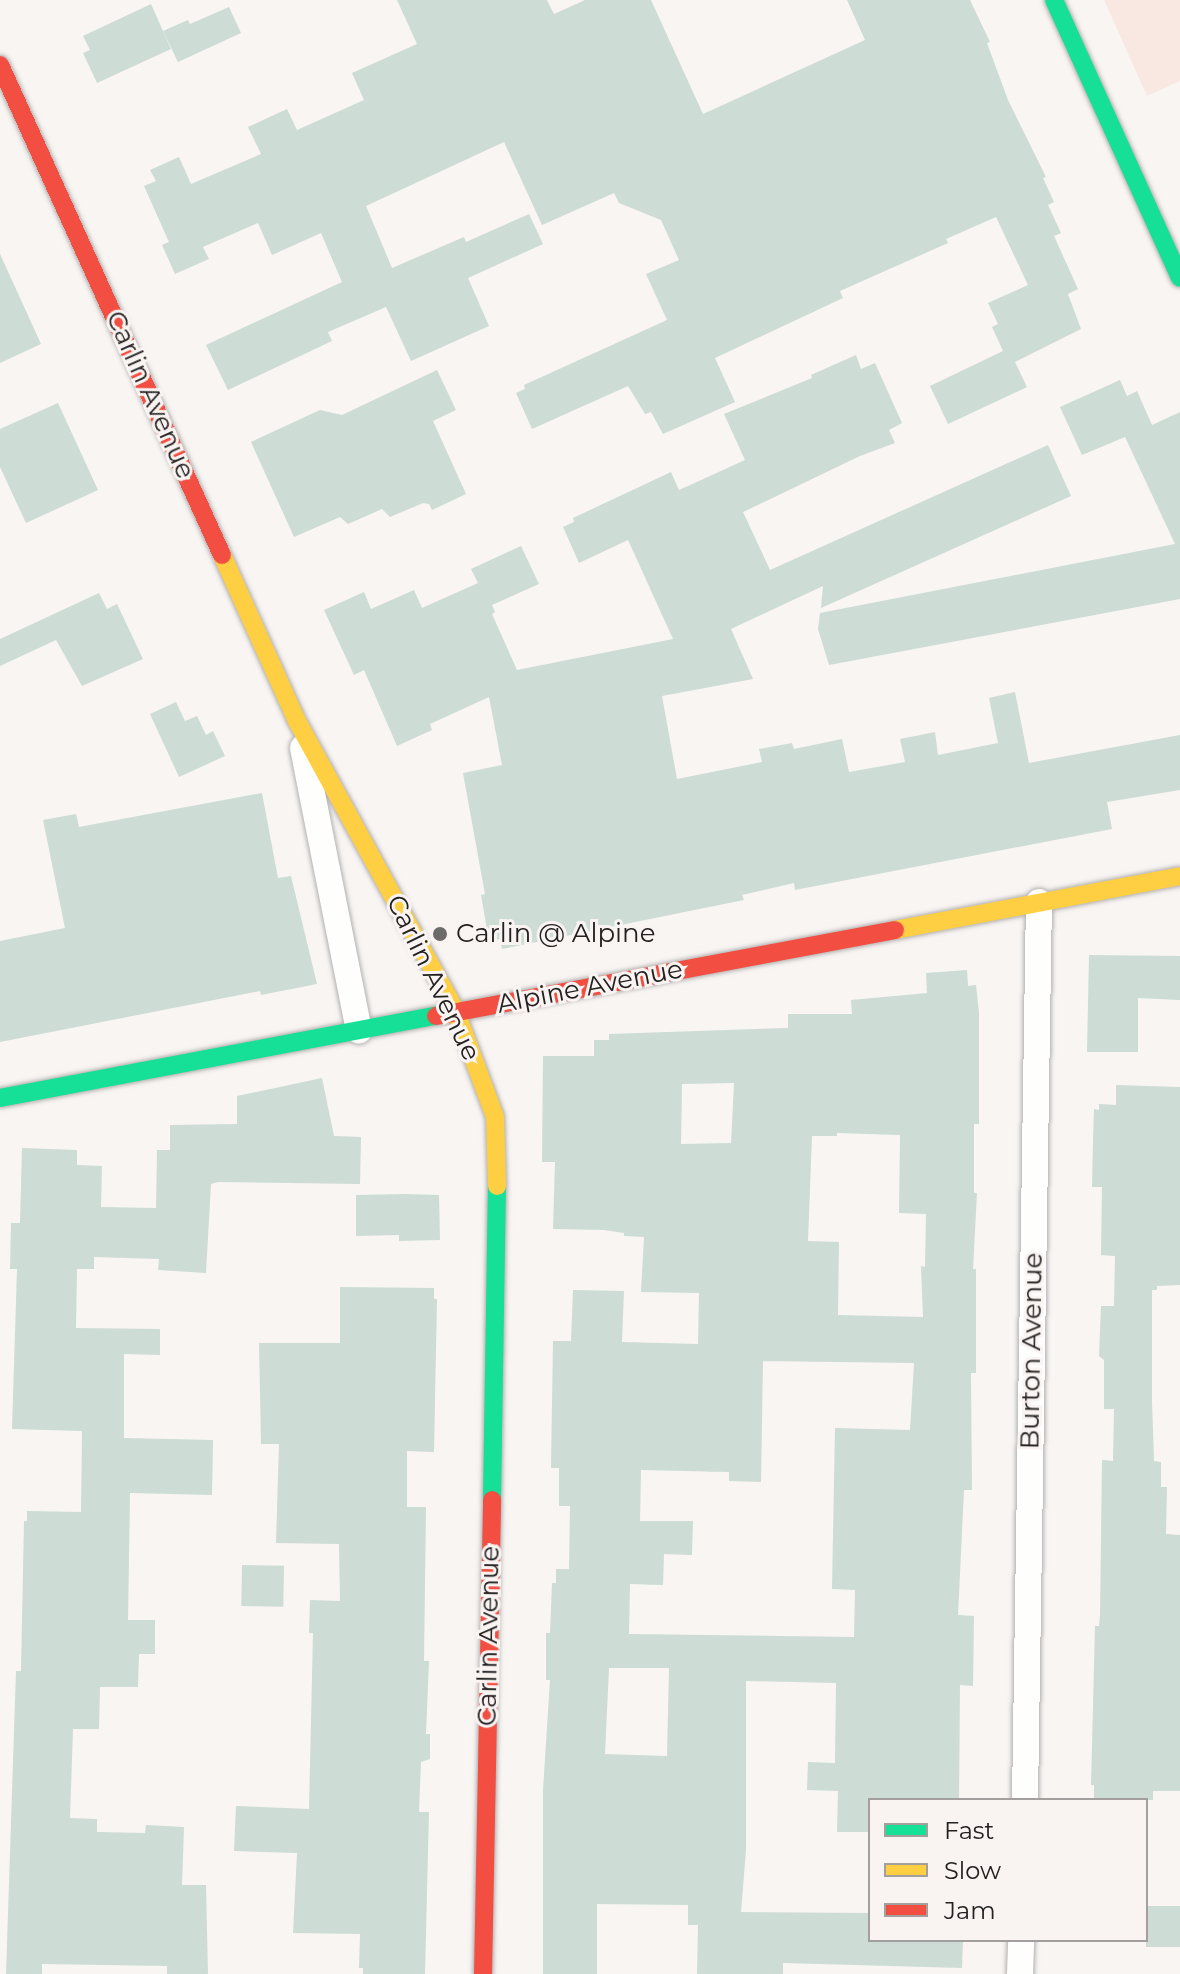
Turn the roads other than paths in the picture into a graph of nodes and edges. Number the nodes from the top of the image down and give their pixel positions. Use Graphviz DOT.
graph roads {
  1 [pos="1054,0"];
  2 [pos="0,65"];
  3 [pos="1180,278"];
  4 [pos="297,721"];
  5 [pos="1180,876"];
  6 [pos="1039,902"];
  7 [pos="456,1012"];
  8 [pos="359,1030"];
  9 [pos="0,1098"];
  10 [pos="1025,1798"];
  11 [pos="1021,1942"];
  12 [pos="483,1974"];
  13 [pos="1020,1974"];
  1 -- 3 [label="street"];
  2 -- 4 [label="street, Carlin Avenue"];
  4 -- 7 [label="street, Carlin Avenue"];
  4 -- 8 [label="street"];
  5 -- 6 [label="street, Alpine Avenue"];
  6 -- 7 [label="street, Alpine Avenue"];
  6 -- 10 [label="street, Burton Avenue"];
  7 -- 8 [label="street, Alpine Avenue"];
  7 -- 12 [label="street, Carlin Avenue"];
  8 -- 9 [label="street, Alpine Avenue"];
  11 -- 13 [label="street"];
}
